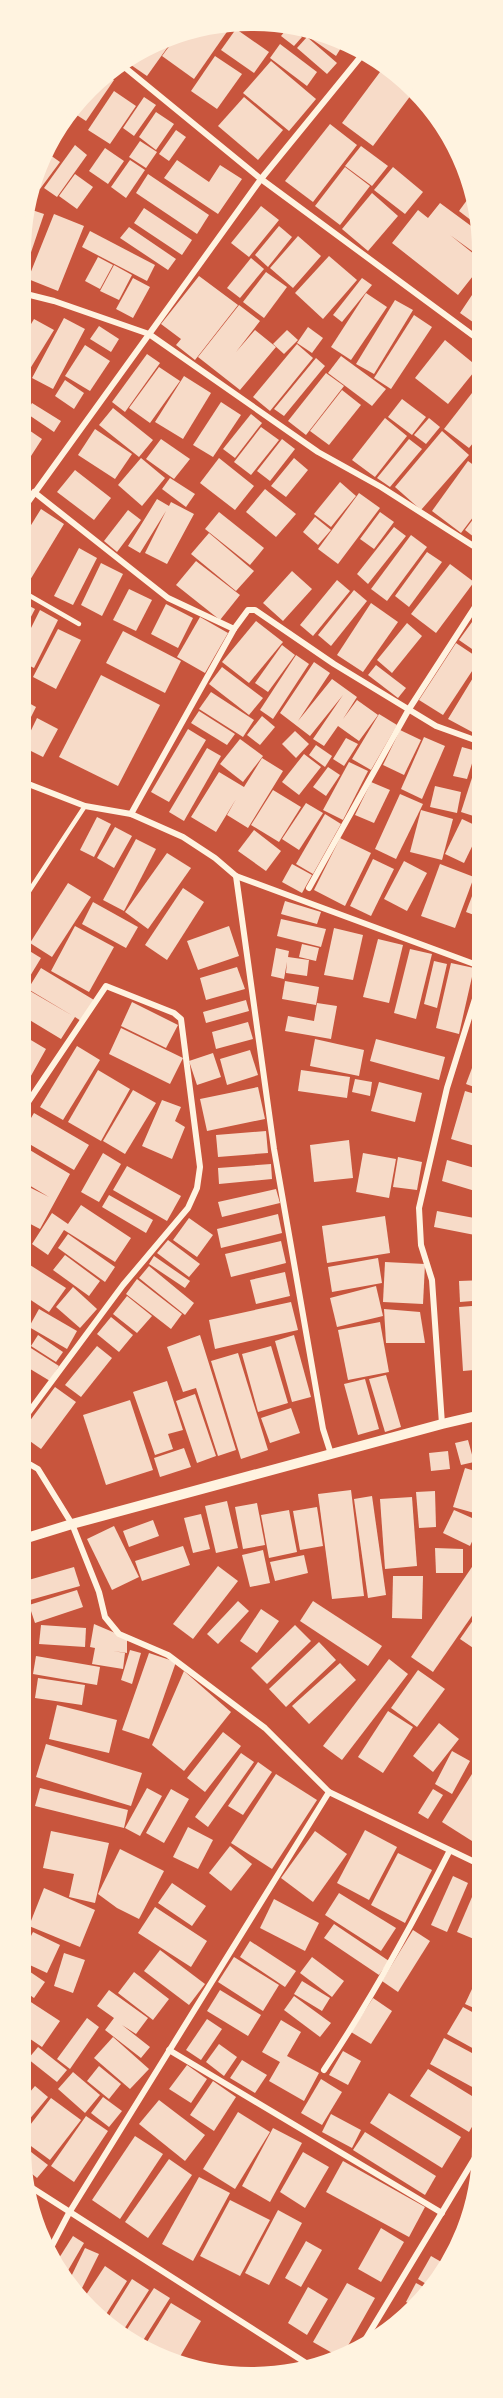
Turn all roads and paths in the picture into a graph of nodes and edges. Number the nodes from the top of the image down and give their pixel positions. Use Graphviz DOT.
graph roads {
  1 [pos="362,56"];
  2 [pos="124,67"];
  3 [pos="261,179"];
  4 [pos="27,294"];
  5 [pos="149,334"];
  6 [pos="476,338"];
  7 [pos="34,492"];
  8 [pos="27,502"];
  9 [pos="476,548"];
  10 [pos="27,595"];
  11 [pos="476,605"];
  12 [pos="79,624"];
  13 [pos="234,629"];
  14 [pos="409,709"];
  15 [pos="476,740"];
  16 [pos="27,783"];
  17 [pos="85,806"];
  18 [pos="132,814"];
  19 [pos="236,876"];
  20 [pos="309,888"];
  21 [pos="27,894"];
  22 [pos="476,964"];
  23 [pos="476,996"];
  24 [pos="27,1104"];
  25 [pos="27,1415"];
  26 [pos="476,1416"];
  27 [pos="442,1424"];
  28 [pos="331,1454"];
  29 [pos="27,1464"];
  30 [pos="72,1524"];
  31 [pos="27,1538"];
  32 [pos="27,1676"];
  33 [pos="27,1715"];
  34 [pos="329,1792"];
  35 [pos="449,1852"];
  36 [pos="476,1864"];
  37 [pos="170,2050"];
  38 [pos="324,2070"];
  39 [pos="476,2155"];
  40 [pos="30,2186"];
  41 [pos="69,2212"];
  42 [pos="442,2213"];
  43 [pos="51,2248"];
  44 [pos="365,2340"];
  45 [pos="307,2364"];
  1 -- 3 [label="street"];
  2 -- 3 [label="street"];
  3 -- 5 [label="street"];
  3 -- 6 [label="street"];
  4 -- 5 [label="street"];
  5 -- 7 [label="street"];
  5 -- 9 [label="street"];
  7 -- 8 [label="street"];
  7 -- 13 [label="street"];
  10 -- 12 [label="lane"];
  11 -- 14 [label="street"];
  13 -- 14 [label="street"];
  13 -- 18 [label="street"];
  14 -- 15 [label="street"];
  14 -- 20 [label="street"];
  16 -- 17 [label="street"];
  17 -- 18 [label="street"];
  17 -- 21 [label="lane"];
  18 -- 19 [label="street"];
  19 -- 22 [label="street"];
  19 -- 28 [label="street"];
  23 -- 27 [label="street"];
  24 -- 25 [label="street"];
  26 -- 27 [label="street"];
  27 -- 28 [label="street"];
  28 -- 30 [label="street"];
  29 -- 30 [label="street"];
  30 -- 31 [label="street"];
  30 -- 34 [label="street"];
  32 -- 33 [label="street"];
  34 -- 35 [label="street"];
  34 -- 37 [label="street"];
  35 -- 36 [label="street"];
  35 -- 38 [label="street"];
  37 -- 41 [label="street"];
  37 -- 42 [label="street"];
  39 -- 42 [label="street"];
  40 -- 41 [label="street"];
  41 -- 43 [label="street"];
  41 -- 45 [label="street"];
  42 -- 44 [label="street"];
}
